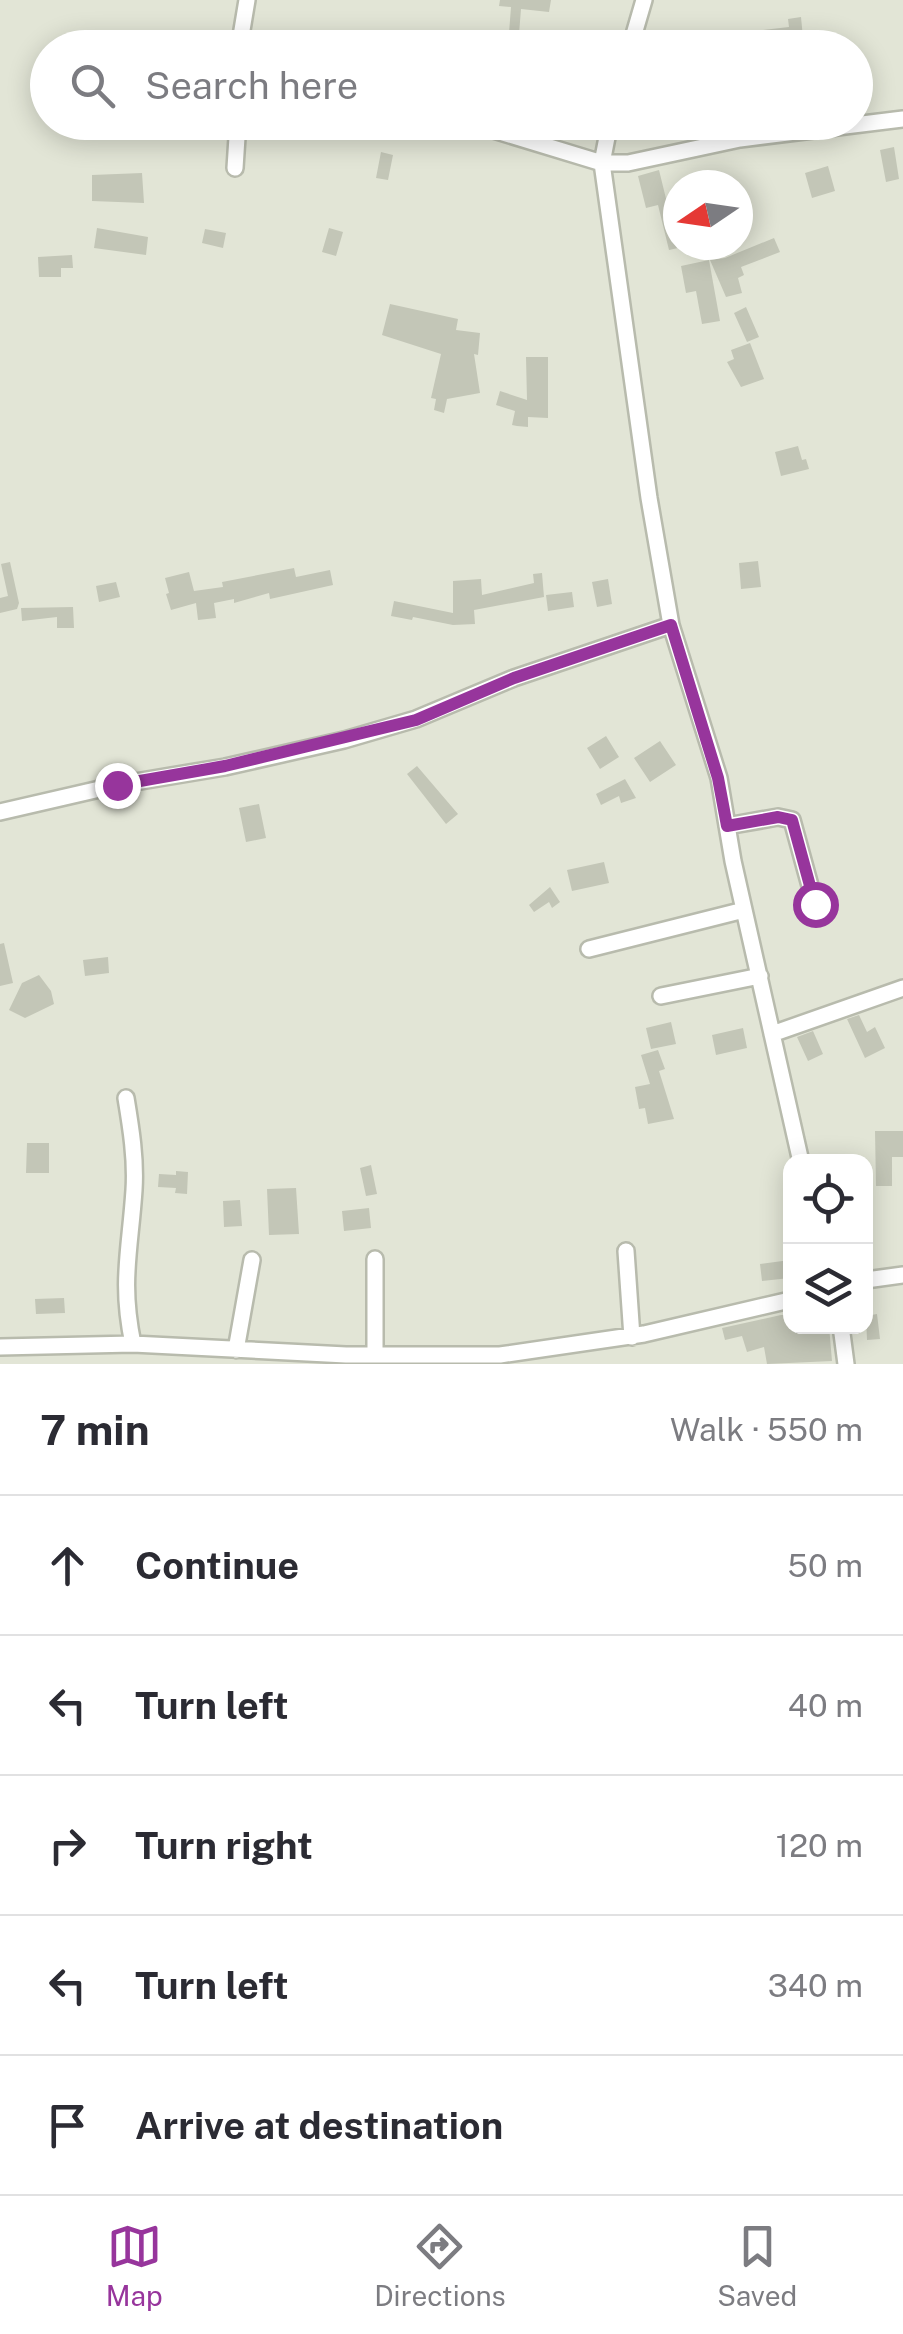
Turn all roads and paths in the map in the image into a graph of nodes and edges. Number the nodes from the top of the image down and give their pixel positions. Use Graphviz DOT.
graph roads {
  1 [pos="247,0"];
  2 [pos="644,0"];
  3 [pos="242,30"];
  4 [pos="635,30"];
  5 [pos="903,119"];
  6 [pos="873,122"];
  7 [pos="237,140"];
  8 [pos="525,140"];
  9 [pos="607,140"];
  10 [pos="731,140"];
  11 [pos="602,164"];
  12 [pos="235,168"];
  13 [pos="671,625"];
  14 [pos="0,812"];
  15 [pos="727,826"];
  16 [pos="815,904"];
  17 [pos="744,910"];
  18 [pos="589,949"];
  19 [pos="760,976"];
  20 [pos="903,988"];
  21 [pos="661,996"];
  22 [pos="772,1034"];
  23 [pos="126,1098"];
  24 [pos="799,1154"];
  25 [pos="626,1251"];
  26 [pos="376,1259"];
  27 [pos="252,1260"];
  28 [pos="903,1275"];
  29 [pos="873,1279"];
  30 [pos="783,1302"];
  31 [pos="842,1334"];
  32 [pos="632,1336"];
  33 [pos="132,1344"];
  34 [pos="0,1348"];
  35 [pos="236,1350"];
  36 [pos="375,1355"];
  37 [pos="22,1357"];
  38 [pos="846,1364"];
  1 -- 3 [label="street"];
  2 -- 4 [label="street"];
  5 -- 6 [label="street"];
  7 -- 12 [label="street"];
  8 -- 11 [label="street"];
  9 -- 11 [label="street"];
  10 -- 11 [label="street"];
  11 -- 13 [label="street"];
  13 -- 14 [label="street"];
  13 -- 15 [label="street"];
  15 -- 16 [label="street"];
  15 -- 17 [label="street"];
  17 -- 18 [label="street"];
  17 -- 19 [label="street"];
  19 -- 21 [label="street"];
  19 -- 22 [label="street"];
  20 -- 22 [label="street"];
  22 -- 24 [label="street"];
  23 -- 33 [label="street"];
  25 -- 32 [label="street"];
  26 -- 36 [label="street"];
  27 -- 35 [label="street"];
  28 -- 29 [label="street"];
  30 -- 32 [label="street"];
  31 -- 38 [label="street"];
  32 -- 36 [label="street"];
  33 -- 35 [label="street"];
  33 -- 37 [label="street"];
  34 -- 37 [label="street"];
  35 -- 36 [label="street"];
}
